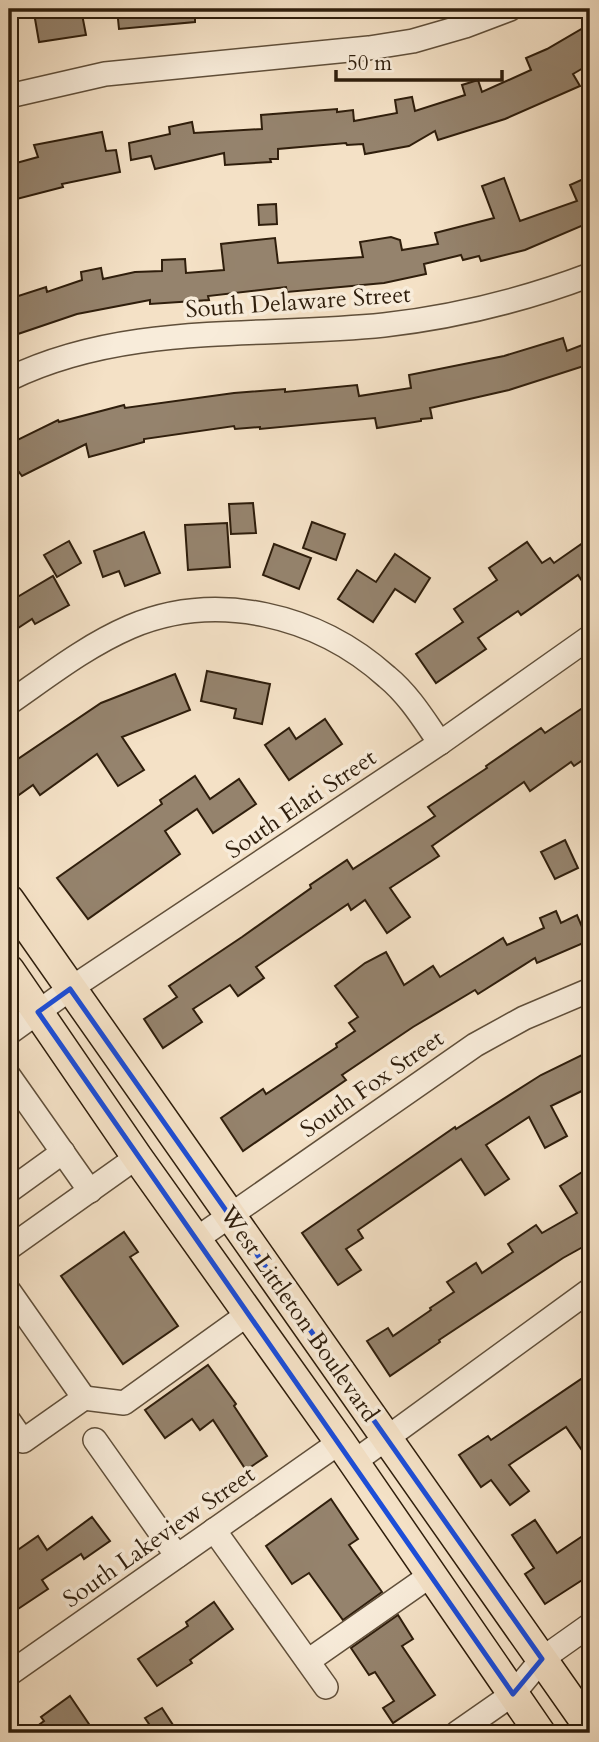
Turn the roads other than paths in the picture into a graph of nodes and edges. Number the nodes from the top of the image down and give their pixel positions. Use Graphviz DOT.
graph roads {
  1 [pos="510,9"];
  2 [pos="9,96"];
  3 [pos="590,275"];
  4 [pos="9,379"];
  5 [pos="590,637"];
  6 [pos="9,703"];
  7 [pos="440,743"];
  8 [pos="9,900"];
  9 [pos="9,970"];
  10 [pos="70,989"];
  11 [pos="590,990"];
  12 [pos="38,1012"];
  13 [pos="9,1033"];
  14 [pos="9,1076"];
  15 [pos="63,1153"];
  16 [pos="137,1157"];
  17 [pos="9,1191"];
  18 [pos="90,1191"];
  19 [pos="229,1216"];
  20 [pos="195,1240"];
  21 [pos="9,1248"];
  22 [pos="590,1290"];
  23 [pos="9,1291"];
  24 [pos="248,1314"];
  25 [pos="85,1398"];
  26 [pos="9,1421"];
  27 [pos="388,1439"];
  28 [pos="94,1440"];
  29 [pos="16,1446"];
  30 [pos="347,1452"];
  31 [pos="215,1530"];
  32 [pos="177,1556"];
  33 [pos="431,1575"];
  34 [pos="590,1625"];
  35 [pos="542,1659"];
  36 [pos="308,1661"];
  37 [pos="9,1674"];
  38 [pos="326,1687"];
  39 [pos="513,1694"];
  40 [pos="590,1728"];
  41 [pos="457,1733"];
  42 [pos="540,1733"];
  1 -- 2 [label="street"];
  3 -- 4 [label="street, South Delaware Street"];
  5 -- 7 [label="street, South Elati Street"];
  6 -- 7 [label="street"];
  7 -- 10 [label="street, South Elati Street"];
  8 -- 10 [label="main road, West Littleton Boulevard"];
  9 -- 12 [label="main road, West Littleton Boulevard"];
  10 -- 12 [label="street, South Elati Street"];
  10 -- 19 [label="main road, West Littleton Boulevard"];
  11 -- 19 [label="street, South Fox Street"];
  12 -- 13 [label="street, South Elati Street"];
  12 -- 16 [label="main road, West Littleton Boulevard"];
  14 -- 15 [label="street"];
  15 -- 17 [label="street"];
  15 -- 18 [label="street"];
  16 -- 18 [label="street"];
  16 -- 20 [label="main road, West Littleton Boulevard"];
  18 -- 21 [label="street"];
  19 -- 20 [label="street, South Fox Street"];
  19 -- 27 [label="main road, West Littleton Boulevard"];
  20 -- 24 [label="main road, West Littleton Boulevard"];
  22 -- 27 [label="street, South Lakeview Street"];
  23 -- 25 [label="street"];
  24 -- 25 [label="street"];
  24 -- 30 [label="main road, West Littleton Boulevard"];
  25 -- 29 [label="street"];
  26 -- 29 [label="street"];
  27 -- 30 [label="street, South Lakeview Street"];
  27 -- 35 [label="main road, West Littleton Boulevard"];
  28 -- 32 [label="street"];
  30 -- 31 [label="street, South Lakeview Street"];
  30 -- 33 [label="main road, West Littleton Boulevard"];
  31 -- 32 [label="street, South Lakeview Street"];
  31 -- 36 [label="street"];
  32 -- 37 [label="street, South Lakeview Street"];
  33 -- 36 [label="street"];
  33 -- 39 [label="main road, West Littleton Boulevard"];
  34 -- 35 [label="street"];
  35 -- 39 [label="street"];
  35 -- 40 [label="main road, West Littleton Boulevard"];
  36 -- 38 [label="street"];
  39 -- 41 [label="street"];
  39 -- 42 [label="main road, West Littleton Boulevard"];
}
